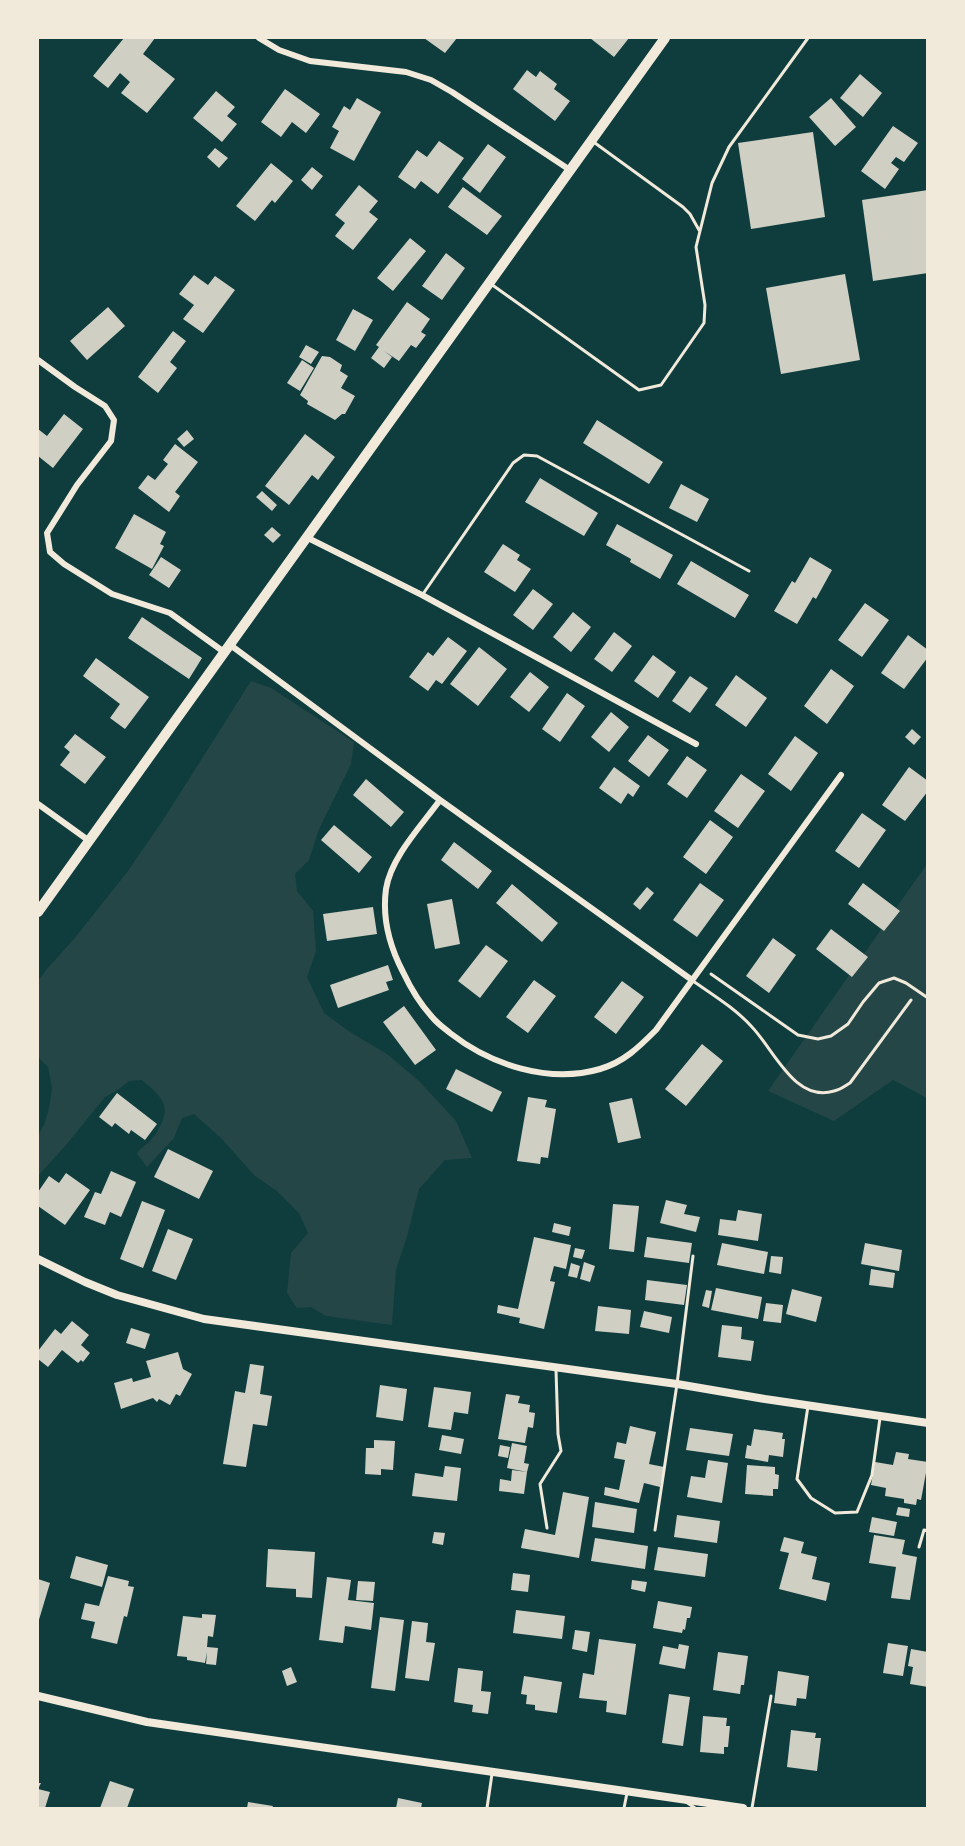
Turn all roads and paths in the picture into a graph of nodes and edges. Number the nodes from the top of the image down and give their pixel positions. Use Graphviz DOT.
graph roads {
  1 [pos="259,38"];
  2 [pos="665,38"];
  3 [pos="808,38"];
  4 [pos="591,140"];
  5 [pos="570,170"];
  6 [pos="699,232"];
  7 [pos="490,283"];
  8 [pos="38,360"];
  9 [pos="306,537"];
  10 [pos="749,571"];
  11 [pos="422,596"];
  12 [pos="226,648"];
  13 [pos="696,744"];
  14 [pos="842,775"];
  15 [pos="440,800"];
  16 [pos="38,804"];
  17 [pos="88,840"];
  18 [pos="38,912"];
  19 [pos="702,967"];
  20 [pos="692,980"];
  21 [pos="927,998"];
  22 [pos="911,1000"];
  23 [pos="693,1256"];
  24 [pos="38,1259"];
  25 [pos="556,1368"];
  26 [pos="677,1384"];
  27 [pos="808,1406"];
  28 [pos="880,1416"];
  29 [pos="927,1423"];
  30 [pos="547,1528"];
  31 [pos="655,1530"];
  32 [pos="927,1531"];
  33 [pos="919,1547"];
  34 [pos="38,1696"];
  35 [pos="771,1696"];
  36 [pos="492,1772"];
  37 [pos="627,1792"];
  38 [pos="682,1799"];
  39 [pos="487,1809"];
  40 [pos="624,1809"];
  41 [pos="695,1809"];
  42 [pos="743,1809"];
  43 [pos="752,1809"];
  1 -- 5 [label="street"];
  2 -- 4 [label="highway"];
  3 -- 6 [label="lane"];
  4 -- 5 [label="highway"];
  4 -- 6 [label="lane"];
  5 -- 7 [label="highway"];
  6 -- 7 [label="lane"];
  7 -- 9 [label="highway"];
  8 -- 12 [label="street"];
  9 -- 11 [label="street"];
  9 -- 12 [label="highway"];
  10 -- 11 [label="lane"];
  11 -- 13 [label="street"];
  12 -- 15 [label="street"];
  12 -- 17 [label="highway"];
  14 -- 19 [label="street"];
  15 -- 20 [label="street"];
  15 -- 20 [label="street"];
  16 -- 17 [label="street"];
  17 -- 18 [label="highway"];
  19 -- 20 [label="street"];
  19 -- 21 [label="path"];
  20 -- 22 [label="lane"];
  23 -- 26 [label="lane"];
  24 -- 25 [label="street"];
  25 -- 26 [label="street"];
  25 -- 30 [label="lane"];
  26 -- 27 [label="street"];
  26 -- 31 [label="lane"];
  27 -- 28 [label="street"];
  27 -- 28 [label="lane"];
  28 -- 29 [label="street"];
  32 -- 33 [label="lane"];
  34 -- 36 [label="street"];
  35 -- 43 [label="lane"];
  36 -- 37 [label="street"];
  36 -- 39 [label="lane"];
  37 -- 38 [label="street"];
  37 -- 40 [label="lane"];
  38 -- 41 [label="lane"];
  38 -- 42 [label="street"];
}
